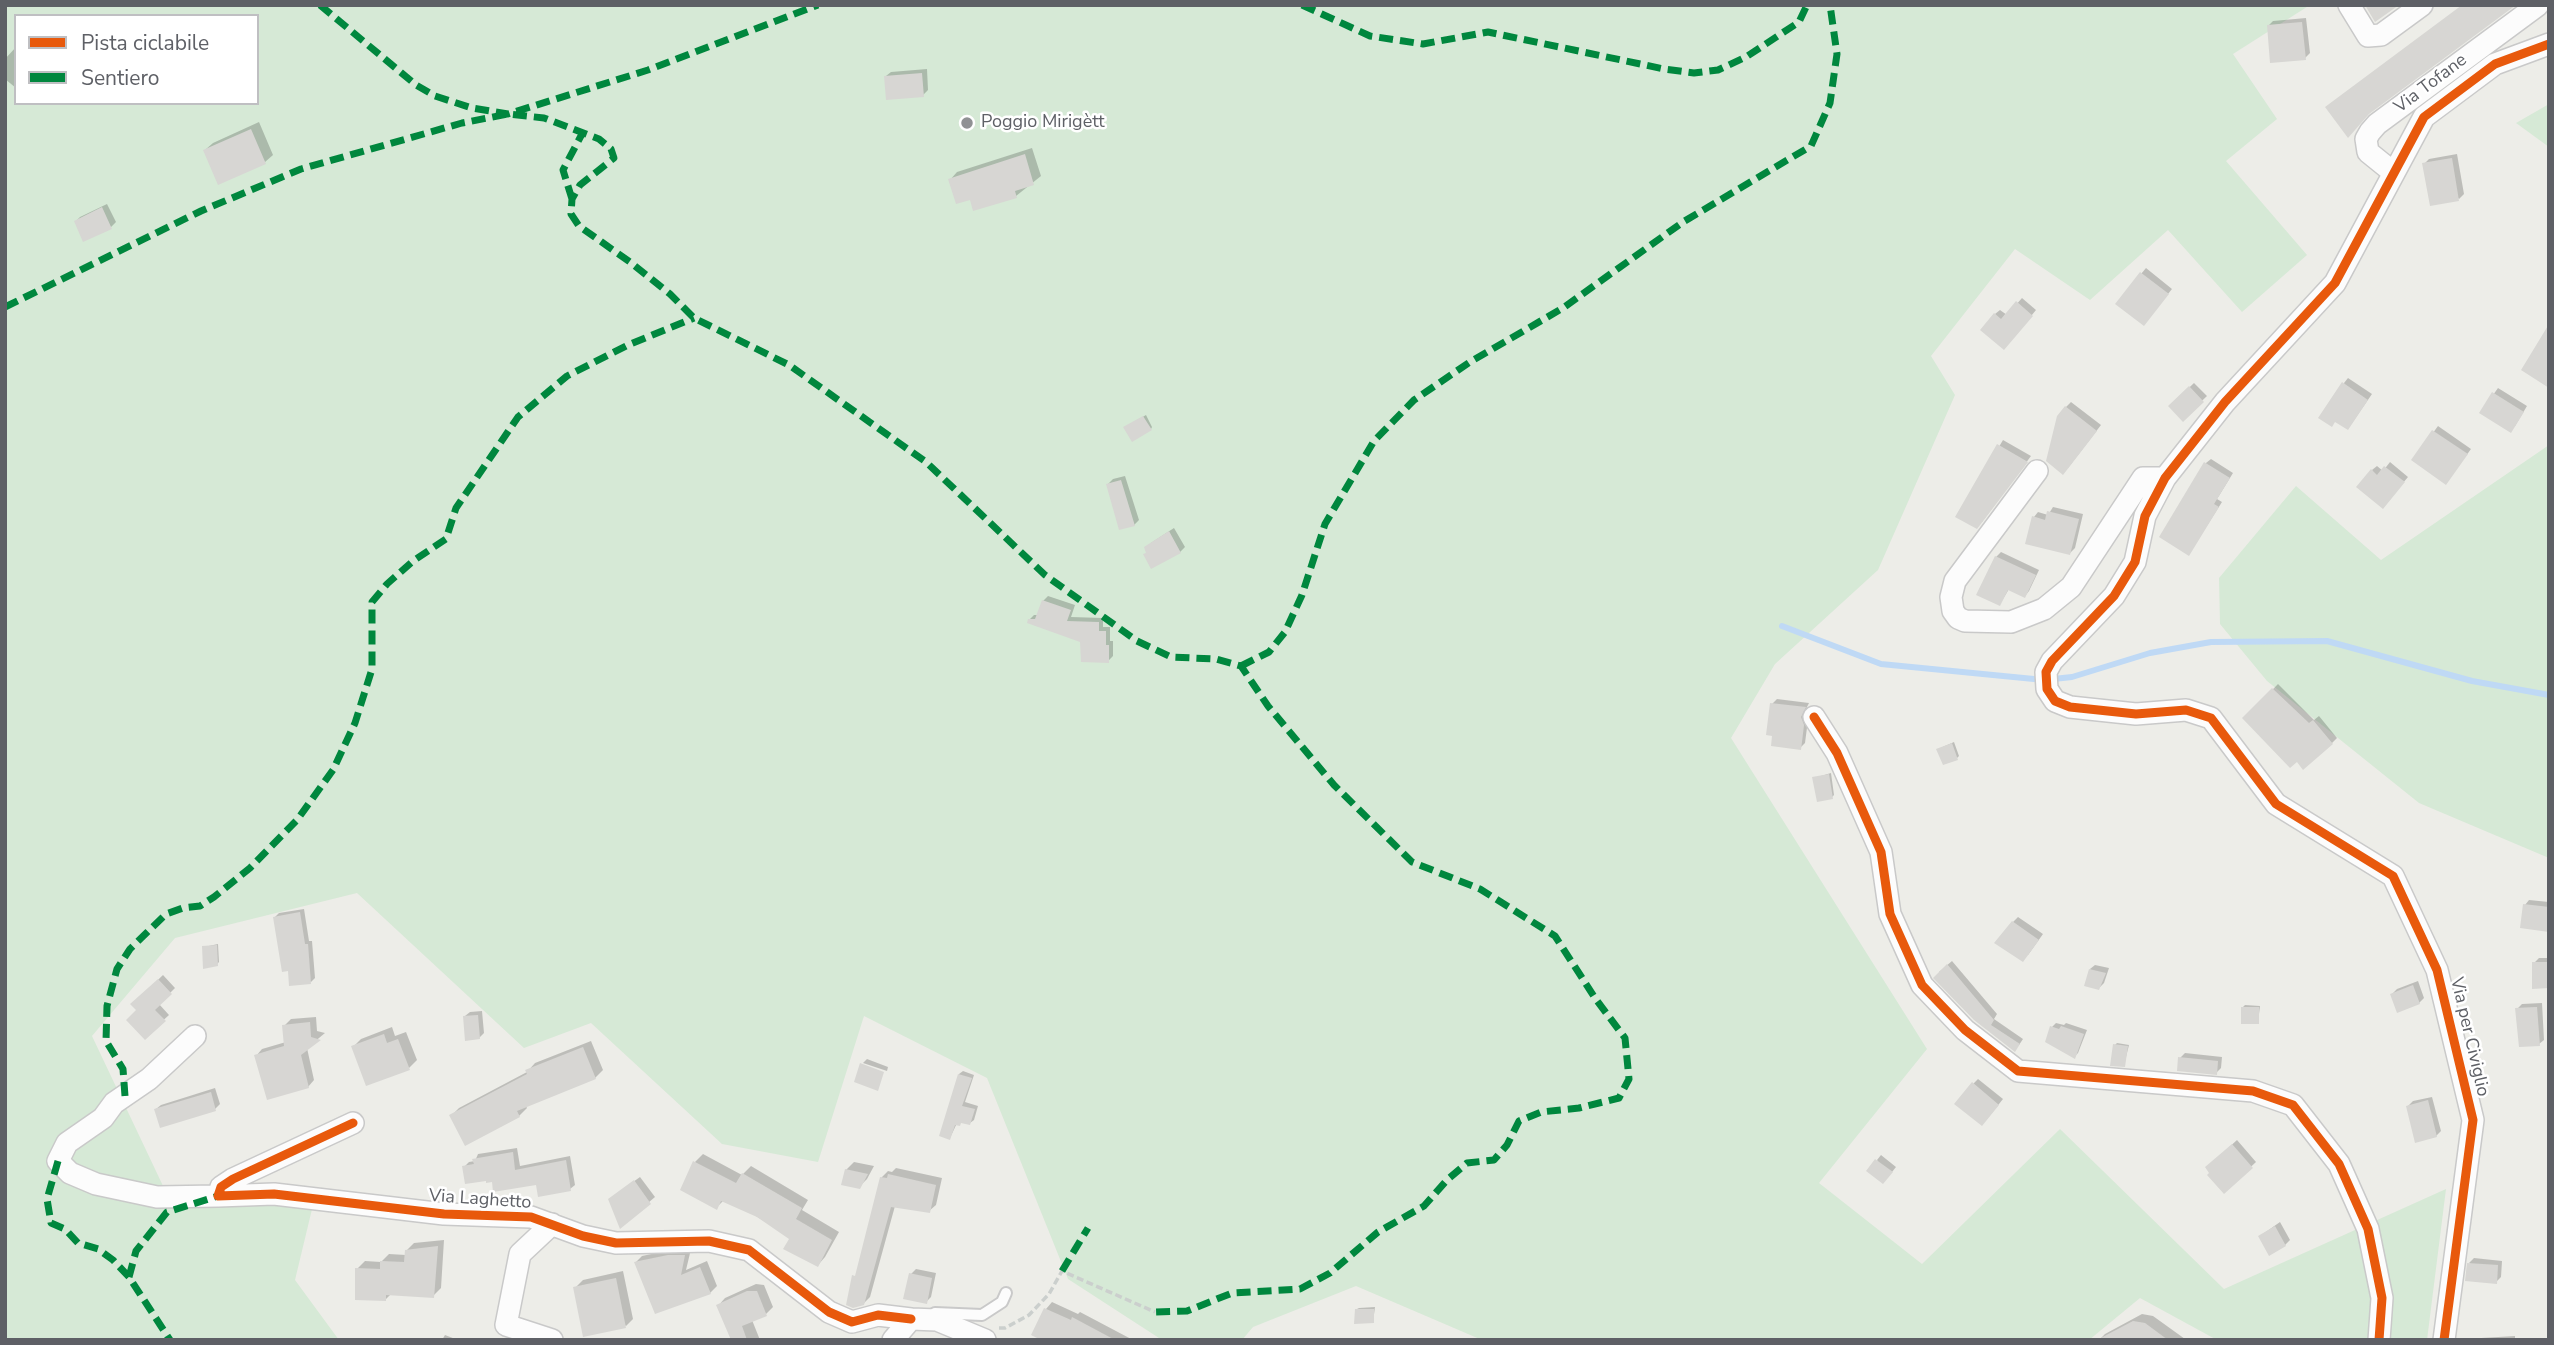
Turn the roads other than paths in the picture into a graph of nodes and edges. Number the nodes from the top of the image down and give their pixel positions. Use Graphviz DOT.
graph roads {
  1 [pos="2349,5"];
  2 [pos="2422,5"];
  3 [pos="2538,5"];
  4 [pos="2549,44"];
  5 [pos="2394,173"];
  6 [pos="2037,471"];
  7 [pos="2165,478"];
  8 [pos="1814,717"];
  9 [pos="195,1036"];
  10 [pos="354,1123"];
  11 [pos="218,1196"];
  12 [pos="552,1224"];
  13 [pos="1006,1293"];
  14 [pos="905,1332"];
  15 [pos="990,1334"];
  16 [pos="552,1340"];
  17 [pos="2379,1340"];
  18 [pos="2444,1340"];
  1 -- 2 [label="street"];
  3 -- 5 [label="street, Via Tofane"];
  4 -- 5 [label="street"];
  5 -- 7 [label="street"];
  6 -- 7 [label="street"];
  7 -- 18 [label="street, Via per Civiglio"];
  8 -- 17 [label="street"];
  9 -- 11 [label="street, Via Laghetto"];
  10 -- 11 [label="street"];
  11 -- 12 [label="street, Via Laghetto"];
  12 -- 14 [label="street, Via Laghetto"];
  12 -- 16 [label="street"];
  13 -- 14 [label="lane"];
  14 -- 15 [label="street"];
}
